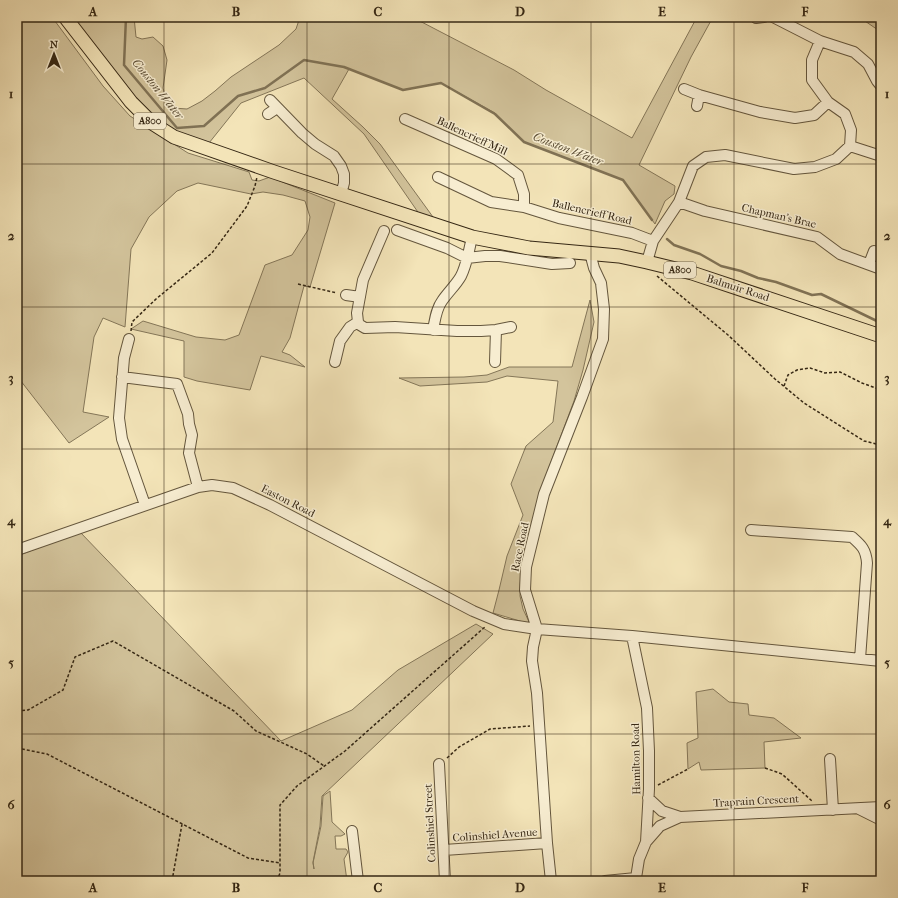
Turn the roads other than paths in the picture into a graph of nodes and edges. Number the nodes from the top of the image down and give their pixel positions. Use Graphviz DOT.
graph roads {
  1 [pos="65,17"];
  2 [pos="773,17"];
  3 [pos="820,41"];
  4 [pos="881,86"];
  5 [pos="684,89"];
  6 [pos="698,95"];
  7 [pos="828,102"];
  8 [pos="697,106"];
  9 [pos="268,114"];
  10 [pos="405,119"];
  11 [pos="850,146"];
  12 [pos="881,156"];
  13 [pos="438,177"];
  14 [pos="341,194"];
  15 [pos="679,202"];
  16 [pos="524,207"];
  17 [pos="397,230"];
  18 [pos="384,231"];
  19 [pos="472,237"];
  20 [pos="654,241"];
  21 [pos="874,251"];
  22 [pos="590,254"];
  23 [pos="467,258"];
  24 [pos="647,262"];
  25 [pos="570,263"];
  26 [pos="869,264"];
  27 [pos="881,269"];
  28 [pos="346,295"];
  29 [pos="360,297"];
  30 [pos="358,322"];
  31 [pos="511,327"];
  32 [pos="433,330"];
  33 [pos="496,330"];
  34 [pos="881,336"];
  35 [pos="129,339"];
  36 [pos="335,362"];
  37 [pos="495,362"];
  38 [pos="122,377"];
  39 [pos="198,486"];
  40 [pos="145,505"];
  41 [pos="751,530"];
  42 [pos="17,550"];
  43 [pos="537,629"];
  44 [pos="632,636"];
  45 [pos="860,659"];
  46 [pos="881,661"];
  47 [pos="830,759"];
  48 [pos="439,764"];
  49 [pos="649,793"];
  50 [pos="881,807"];
  51 [pos="859,809"];
  52 [pos="833,810"];
  53 [pos="680,817"];
  54 [pos="881,820"];
  55 [pos="352,830"];
  56 [pos="646,842"];
  57 [pos="547,843"];
  58 [pos="444,850"];
  59 [pos="636,879"];
  60 [pos="358,881"];
  61 [pos="445,881"];
  62 [pos="551,881"];
  63 [pos="605,881"];
  1 -- 14 [label="main road, A800"];
  2 -- 3 [label="street"];
  3 -- 4 [label="street"];
  3 -- 7 [label="street"];
  5 -- 6 [label="street"];
  6 -- 7 [label="street"];
  6 -- 8 [label="street"];
  7 -- 11 [label="street"];
  9 -- 14 [label="street"];
  10 -- 16 [label="street, Ballencrieff Mill"];
  11 -- 12 [label="street"];
  11 -- 15 [label="street"];
  13 -- 16 [label="street, Ballencrieff Road"];
  14 -- 19 [label="main road, A800"];
  15 -- 20 [label="street"];
  15 -- 26 [label="street, Chapman's Brae"];
  16 -- 20 [label="street, Ballencrieff Road"];
  17 -- 23 [label="street"];
  18 -- 29 [label="street"];
  19 -- 22 [label="main road, Balmuir Road / A800"];
  19 -- 23 [label="street"];
  20 -- 24 [label="street"];
  21 -- 26 [label="street"];
  22 -- 24 [label="main road, Balmuir Road / A800"];
  22 -- 43 [label="street, Race Road"];
  23 -- 25 [label="street"];
  23 -- 32 [label="street"];
  24 -- 34 [label="main road, Balmuir Road / A800"];
  26 -- 27 [label="street, Chapman's Brae"];
  28 -- 29 [label="street"];
  29 -- 30 [label="street"];
  30 -- 32 [label="street"];
  30 -- 36 [label="street"];
  31 -- 33 [label="street"];
  32 -- 33 [label="street"];
  33 -- 37 [label="street"];
  35 -- 38 [label="street"];
  38 -- 39 [label="street"];
  38 -- 40 [label="street"];
  39 -- 40 [label="street, Easton Road"];
  39 -- 43 [label="street, Easton Road"];
  40 -- 42 [label="street, Easton Road"];
  41 -- 45 [label="street"];
  43 -- 44 [label="street, Easton Road"];
  43 -- 57 [label="street, Race Road"];
  44 -- 45 [label="street, Easton Road"];
  44 -- 49 [label="street, Hamilton Road"];
  45 -- 46 [label="street, Easton Road"];
  47 -- 52 [label="street"];
  48 -- 58 [label="street, Colinshiel Street"];
  49 -- 53 [label="street, Traprain Crescent"];
  49 -- 56 [label="street, Hamilton Road"];
  50 -- 51 [label="street"];
  51 -- 52 [label="street, Traprain Crescent"];
  51 -- 54 [label="street, Traprain Crescent"];
  52 -- 53 [label="street, Traprain Crescent"];
  53 -- 56 [label="street, Traprain Crescent"];
  55 -- 60 [label="street"];
  56 -- 59 [label="street, Hamilton Road"];
  57 -- 58 [label="street, Colinshiel Avenue"];
  57 -- 62 [label="street, Race Road"];
  58 -- 61 [label="street, Colinshiel Street"];
  59 -- 63 [label="street"];
}
